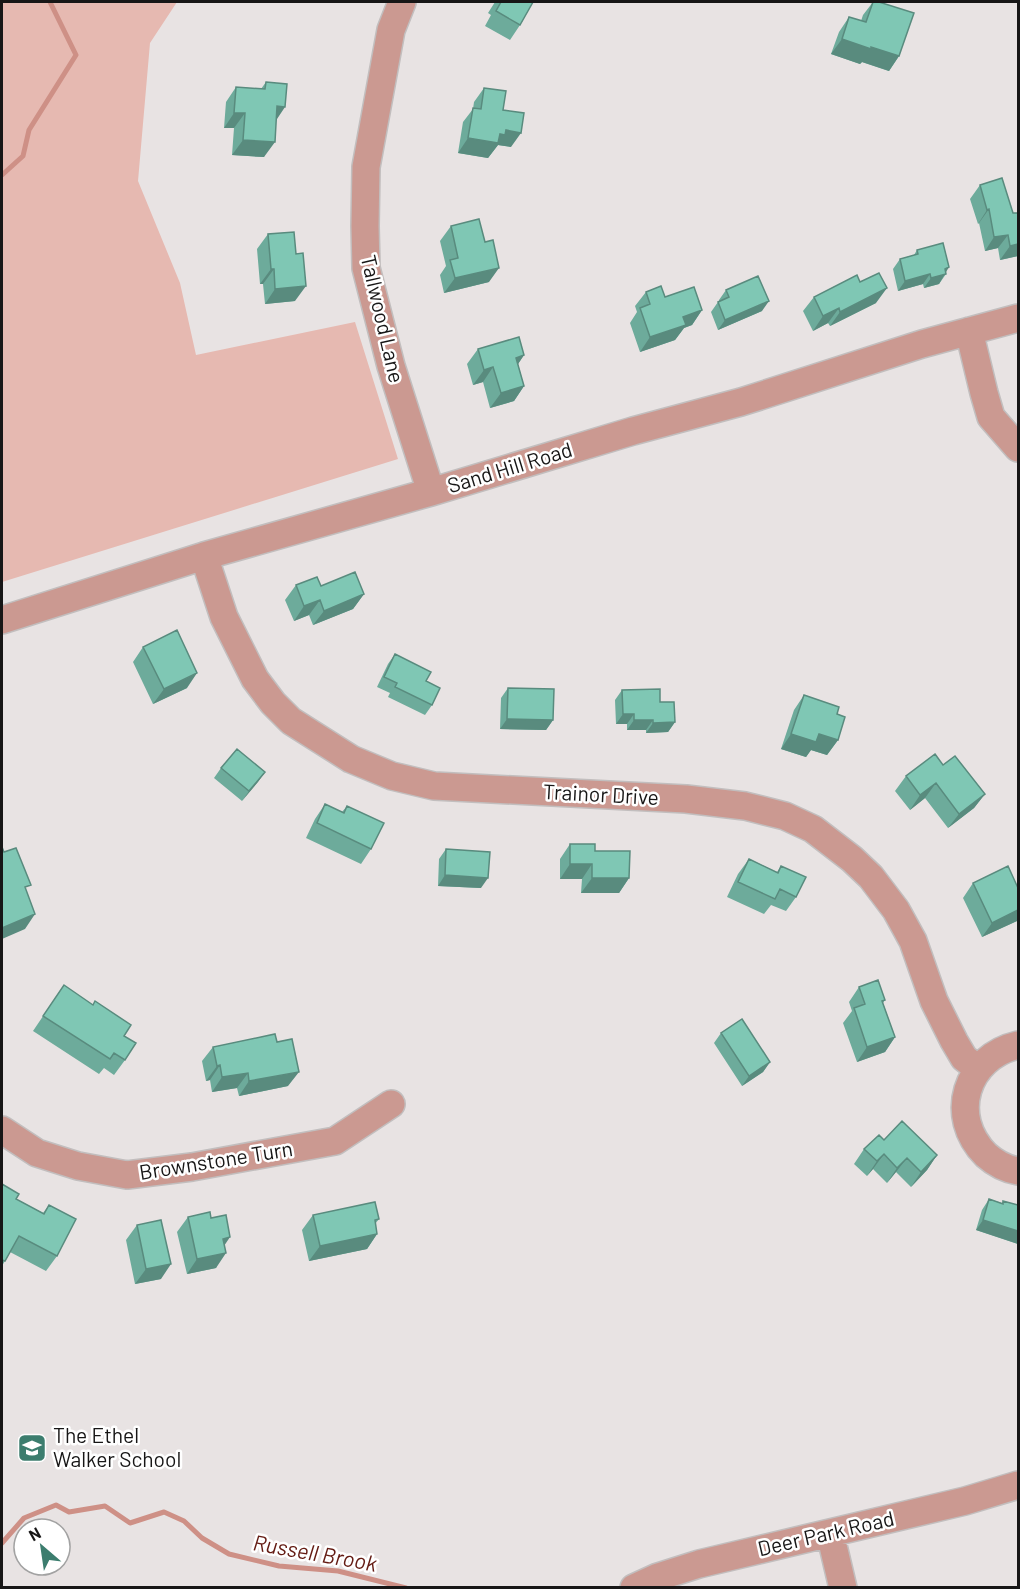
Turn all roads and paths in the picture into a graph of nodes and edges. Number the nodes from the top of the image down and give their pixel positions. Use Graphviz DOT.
graph roads {
  1 [pos="402,2"];
  2 [pos="1018,318"];
  3 [pos="969,331"];
  4 [pos="1018,448"];
  5 [pos="431,492"];
  6 [pos="204,556"];
  7 [pos="2,620"];
  8 [pos="1018,1045"];
  9 [pos="978,1069"];
  10 [pos="391,1104"];
  11 [pos="2,1130"];
  12 [pos="1018,1171"];
  13 [pos="1018,1485"];
  14 [pos="830,1533"];
  15 [pos="634,1587"];
  16 [pos="843,1587"];
  1 -- 5 [label="street, Tallwood Lane"];
  2 -- 3 [label="street, Sand Hill Road"];
  3 -- 4 [label="street"];
  3 -- 5 [label="street, Sand Hill Road"];
  5 -- 6 [label="street, Sand Hill Road"];
  6 -- 7 [label="street, Sand Hill Road"];
  6 -- 9 [label="street, Trainor Drive"];
  8 -- 9 [label="street"];
  9 -- 12 [label="street"];
  10 -- 11 [label="street, Brownstone Turn"];
  13 -- 14 [label="street, Deer Park Road"];
  14 -- 15 [label="street, Deer Park Road"];
  14 -- 16 [label="street"];
}
